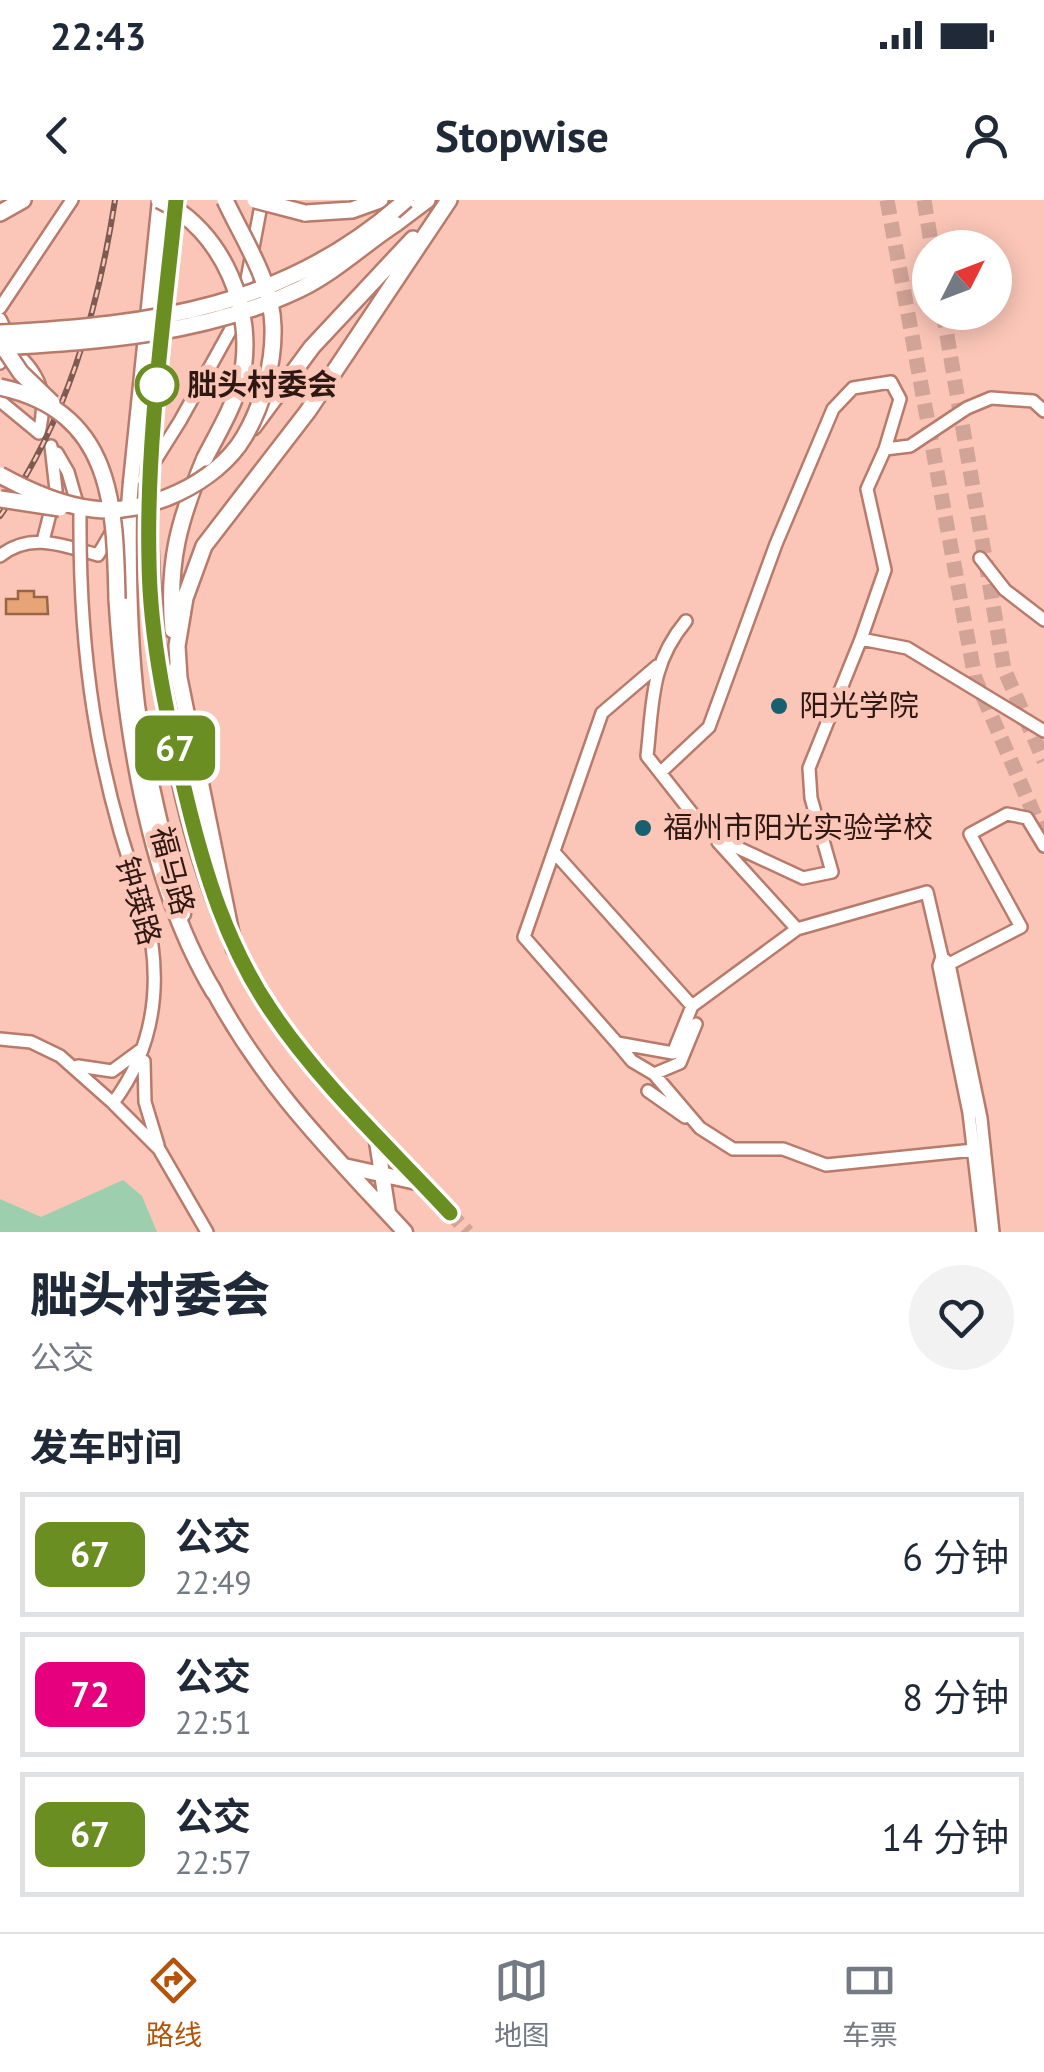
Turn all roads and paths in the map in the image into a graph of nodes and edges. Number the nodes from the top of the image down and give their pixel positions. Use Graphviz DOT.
graph roads {
  1 [pos="23,200"];
  2 [pos="72,200"];
  3 [pos="160,200"];
  4 [pos="176,200"];
  5 [pos="210,200"];
  6 [pos="225,200"];
  7 [pos="258,200"];
  8 [pos="380,200"];
  9 [pos="406,200"];
  10 [pos="427,200"];
  11 [pos="448,200"];
  12 [pos="0,213"];
  13 [pos="257,264"];
  14 [pos="0,308"];
  15 [pos="0,319"];
  16 [pos="2,342"];
  17 [pos="0,363"];
  18 [pos="0,387"];
  19 [pos="0,401"];
  20 [pos="1044,410"];
  21 [pos="75,425"];
  22 [pos="39,433"];
  23 [pos="244,437"];
  24 [pos="51,446"];
  25 [pos="885,449"];
  26 [pos="0,476"];
  27 [pos="0,499"];
  28 [pos="88,512"];
  29 [pos="43,541"];
  30 [pos="0,556"];
  31 [pos="980,558"];
  32 [pos="1044,620"];
  33 [pos="686,621"];
  34 [pos="860,638"];
  35 [pos="657,666"];
  36 [pos="179,678"];
  37 [pos="1044,731"];
  38 [pos="661,772"];
  39 [pos="694,818"];
  40 [pos="1044,846"];
  41 [pos="554,852"];
  42 [pos="798,930"];
  43 [pos="234,948"];
  44 [pos="945,960"];
  45 [pos="214,992"];
  46 [pos="692,1006"];
  47 [pos="696,1024"];
  48 [pos="0,1039"];
  49 [pos="617,1042"];
  50 [pos="145,1046"];
  51 [pos="67,1061"];
  52 [pos="654,1074"];
  53 [pos="648,1091"];
  54 [pos="113,1103"];
  55 [pos="974,1111"];
  56 [pos="700,1128"];
  57 [pos="376,1134"];
  58 [pos="159,1149"];
  59 [pos="974,1150"];
  60 [pos="344,1166"];
  61 [pos="383,1174"];
  62 [pos="422,1183"];
  63 [pos="986,1209"];
  64 [pos="450,1213"];
  65 [pos="388,1214"];
  66 [pos="207,1232"];
  67 [pos="405,1232"];
  68 [pos="983,1232"];
  69 [pos="993,1232"];
  1 -- 12 [label="highway"];
  2 -- 14 [label="street"];
  3 -- 36 [label="highway, bridge"];
  3 -- 45 [label="main road, 福马路, bridge"];
  4 -- 43 [label="main road, 福马路, bridge"];
  5 -- 13 [label="highway, bridge"];
  6 -- 13 [label="highway, bridge"];
  7 -- 8 [label="highway, bridge"];
  7 -- 29 [label="street"];
  9 -- 16 [label="highway, bridge"];
  10 -- 16 [label="highway, bridge"];
  11 -- 23 [label="highway, bridge"];
  11 -- 36 [label="highway"];
  13 -- 23 [label="highway, bridge"];
  15 -- 16 [label="street"];
  16 -- 17 [label="street"];
  16 -- 21 [label="highway, bridge"];
  16 -- 22 [label="street"];
  18 -- 21 [label="highway, bridge"];
  19 -- 22 [label="street, 钟瑛路"];
  20 -- 25 [label="street"];
  21 -- 45 [label="highway, bridge"];
  22 -- 24 [label="street, 钟瑛路"];
  23 -- 28 [label="highway, bridge"];
  24 -- 28 [label="street, 钟瑛路"];
  24 -- 29 [label="street"];
  25 -- 34 [label="street"];
  25 -- 38 [label="street"];
  26 -- 28 [label="highway, bridge"];
  27 -- 28 [label="highway, bridge"];
  28 -- 50 [label="street, 钟瑛路, bridge"];
  29 -- 30 [label="street"];
  31 -- 32 [label="street"];
  33 -- 35 [label="street"];
  34 -- 37 [label="street"];
  34 -- 39 [label="street"];
  35 -- 38 [label="street"];
  35 -- 41 [label="street"];
  36 -- 43 [label="highway"];
  38 -- 39 [label="street"];
  39 -- 42 [label="street"];
  40 -- 44 [label="street"];
  41 -- 46 [label="street"];
  41 -- 49 [label="street"];
  42 -- 44 [label="street"];
  42 -- 46 [label="street"];
  43 -- 57 [label="main road, 福马路"];
  44 -- 55 [label="street"];
  45 -- 60 [label="main road, 福马路"];
  46 -- 49 [label="street"];
  47 -- 52 [label="street"];
  48 -- 51 [label="street"];
  49 -- 52 [label="street"];
  50 -- 51 [label="street"];
  50 -- 54 [label="street, 钟瑛路"];
  50 -- 58 [label="street"];
  51 -- 54 [label="street"];
  52 -- 56 [label="street"];
  53 -- 56 [label="street"];
  54 -- 58 [label="street"];
  55 -- 59 [label="street"];
  55 -- 63 [label="street"];
  56 -- 59 [label="street"];
  57 -- 60 [label="main road"];
  57 -- 61 [label="main road"];
  57 -- 62 [label="main road, 福马路"];
  58 -- 66 [label="street"];
  59 -- 63 [label="street"];
  60 -- 61 [label="main road"];
  60 -- 65 [label="main road, 福马路"];
  61 -- 62 [label="main road"];
  61 -- 65 [label="main road"];
  62 -- 64 [label="main road, 福马路"];
  62 -- 65 [label="main road"];
  63 -- 68 [label="street"];
  63 -- 69 [label="street"];
  65 -- 67 [label="main road, 福马路"];
}
